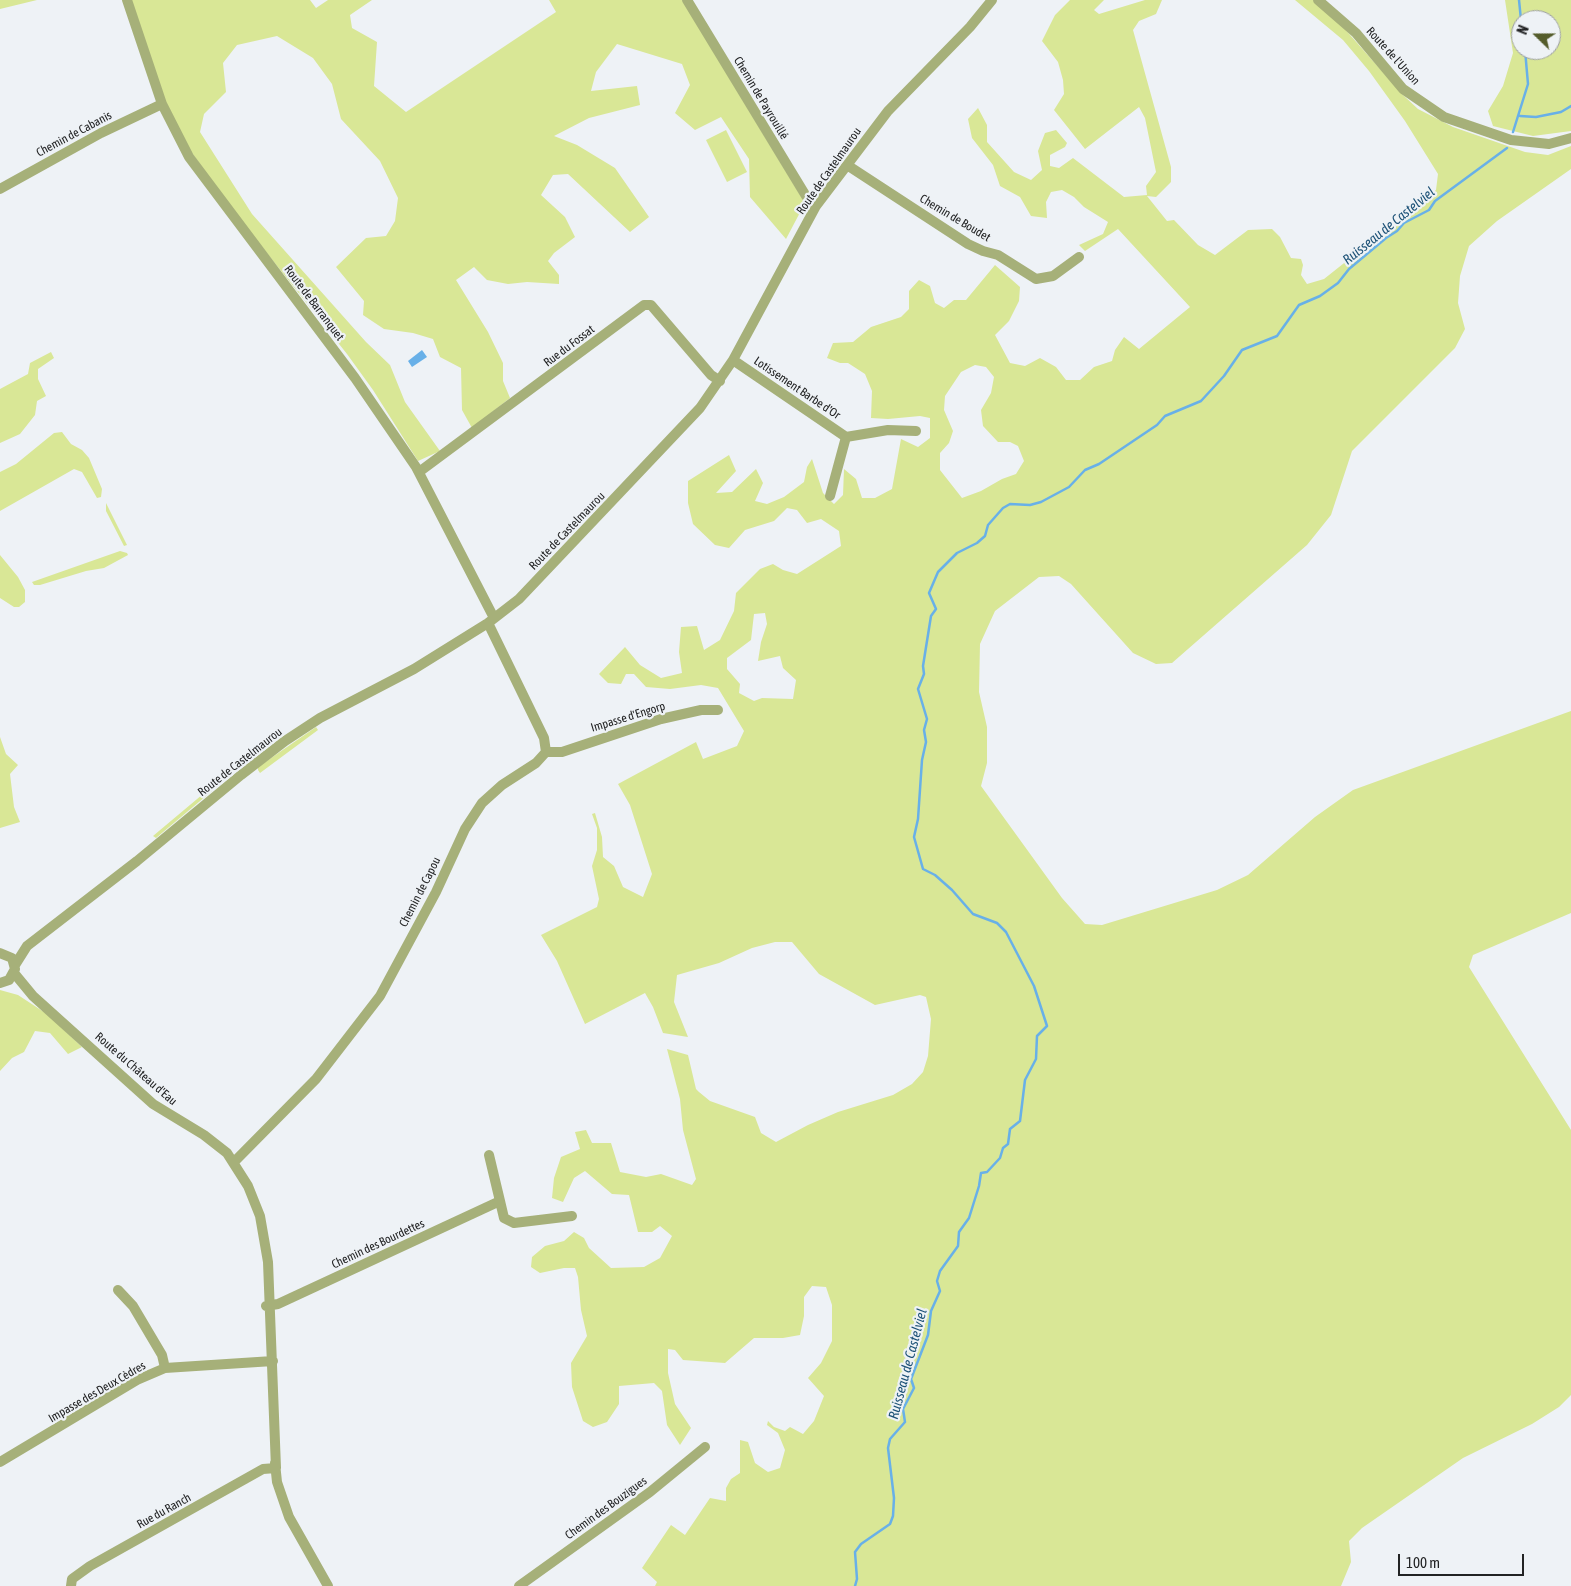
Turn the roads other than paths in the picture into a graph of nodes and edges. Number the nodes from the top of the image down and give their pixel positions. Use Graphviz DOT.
graph roads {
  1 [pos="127,0"];
  2 [pos="687,0"];
  3 [pos="992,0"];
  4 [pos="1318,0"];
  5 [pos="162,104"];
  6 [pos="1571,138"];
  7 [pos="846,165"];
  8 [pos="0,189"];
  9 [pos="816,206"];
  10 [pos="1079,257"];
  11 [pos="734,360"];
  12 [pos="720,381"];
  13 [pos="916,431"];
  14 [pos="846,437"];
  15 [pos="419,472"];
  16 [pos="830,496"];
  17 [pos="491,620"];
  18 [pos="718,710"];
  19 [pos="546,752"];
  20 [pos="27,946"];
  21 [pos="3,953"];
  22 [pos="15,969"];
  23 [pos="3,982"];
  24 [pos="34,996"];
  25 [pos="489,1155"];
  26 [pos="234,1162"];
  27 [pos="500,1202"];
  28 [pos="572,1216"];
  29 [pos="118,1290"];
  30 [pos="268,1306"];
  31 [pos="271,1362"];
  32 [pos="165,1368"];
  33 [pos="705,1447"];
  34 [pos="0,1462"];
  35 [pos="276,1468"];
  36 [pos="70,1586"];
  37 [pos="328,1586"];
  38 [pos="519,1586"];
  1 -- 5 [label="street, Route de Barranquet"];
  2 -- 9 [label="street, Chemin de Payrouillé"];
  3 -- 7 [label="street, Route de Castelmaurou"];
  4 -- 6 [label="street, Route de l'Union"];
  5 -- 8 [label="street, Chemin de Cabanis"];
  5 -- 15 [label="street, Route de Barranquet"];
  7 -- 9 [label="street, Route de Castelmaurou"];
  7 -- 10 [label="street, Chemin de Boudet"];
  9 -- 11 [label="street, Route de Castelmaurou"];
  11 -- 12 [label="street, Route de Castelmaurou"];
  11 -- 14 [label="street, Lotissement Barbe d'Or"];
  12 -- 15 [label="street, Rue du Fossat"];
  12 -- 17 [label="street, Route de Castelmaurou"];
  13 -- 14 [label="street"];
  14 -- 16 [label="street"];
  15 -- 17 [label="street, Route de Barranquet"];
  17 -- 19 [label="street"];
  17 -- 20 [label="street, Route de Castelmaurou"];
  18 -- 19 [label="street, Impasse d'Engorp"];
  19 -- 26 [label="street, Chemin de Capou"];
  20 -- 21 [label="street, Route de Castelmaurou"];
  20 -- 22 [label="street, Route de Castelmaurou"];
  21 -- 22 [label="street, Route du Château d'Eau"];
  22 -- 23 [label="street, Route de Castelmaurou"];
  22 -- 24 [label="street, Route du Château d'Eau"];
  23 -- 24 [label="street, Route du Château d'Eau"];
  24 -- 26 [label="street, Route du Château d'Eau"];
  25 -- 27 [label="street"];
  26 -- 30 [label="street, Route du Château d'Eau"];
  27 -- 28 [label="street"];
  27 -- 30 [label="street, Chemin des Bourdettes"];
  29 -- 32 [label="street"];
  30 -- 31 [label="street, Route du Château d'Eau"];
  31 -- 32 [label="street, Impasse des Deux Cèdres"];
  31 -- 35 [label="street, Route du Château d'Eau"];
  32 -- 34 [label="street, Impasse des Deux Cèdres"];
  33 -- 38 [label="street, Chemin des Bouzigues"];
  35 -- 36 [label="street, Rue du Ranch"];
  35 -- 37 [label="street, Route du Château d'Eau"];
}
